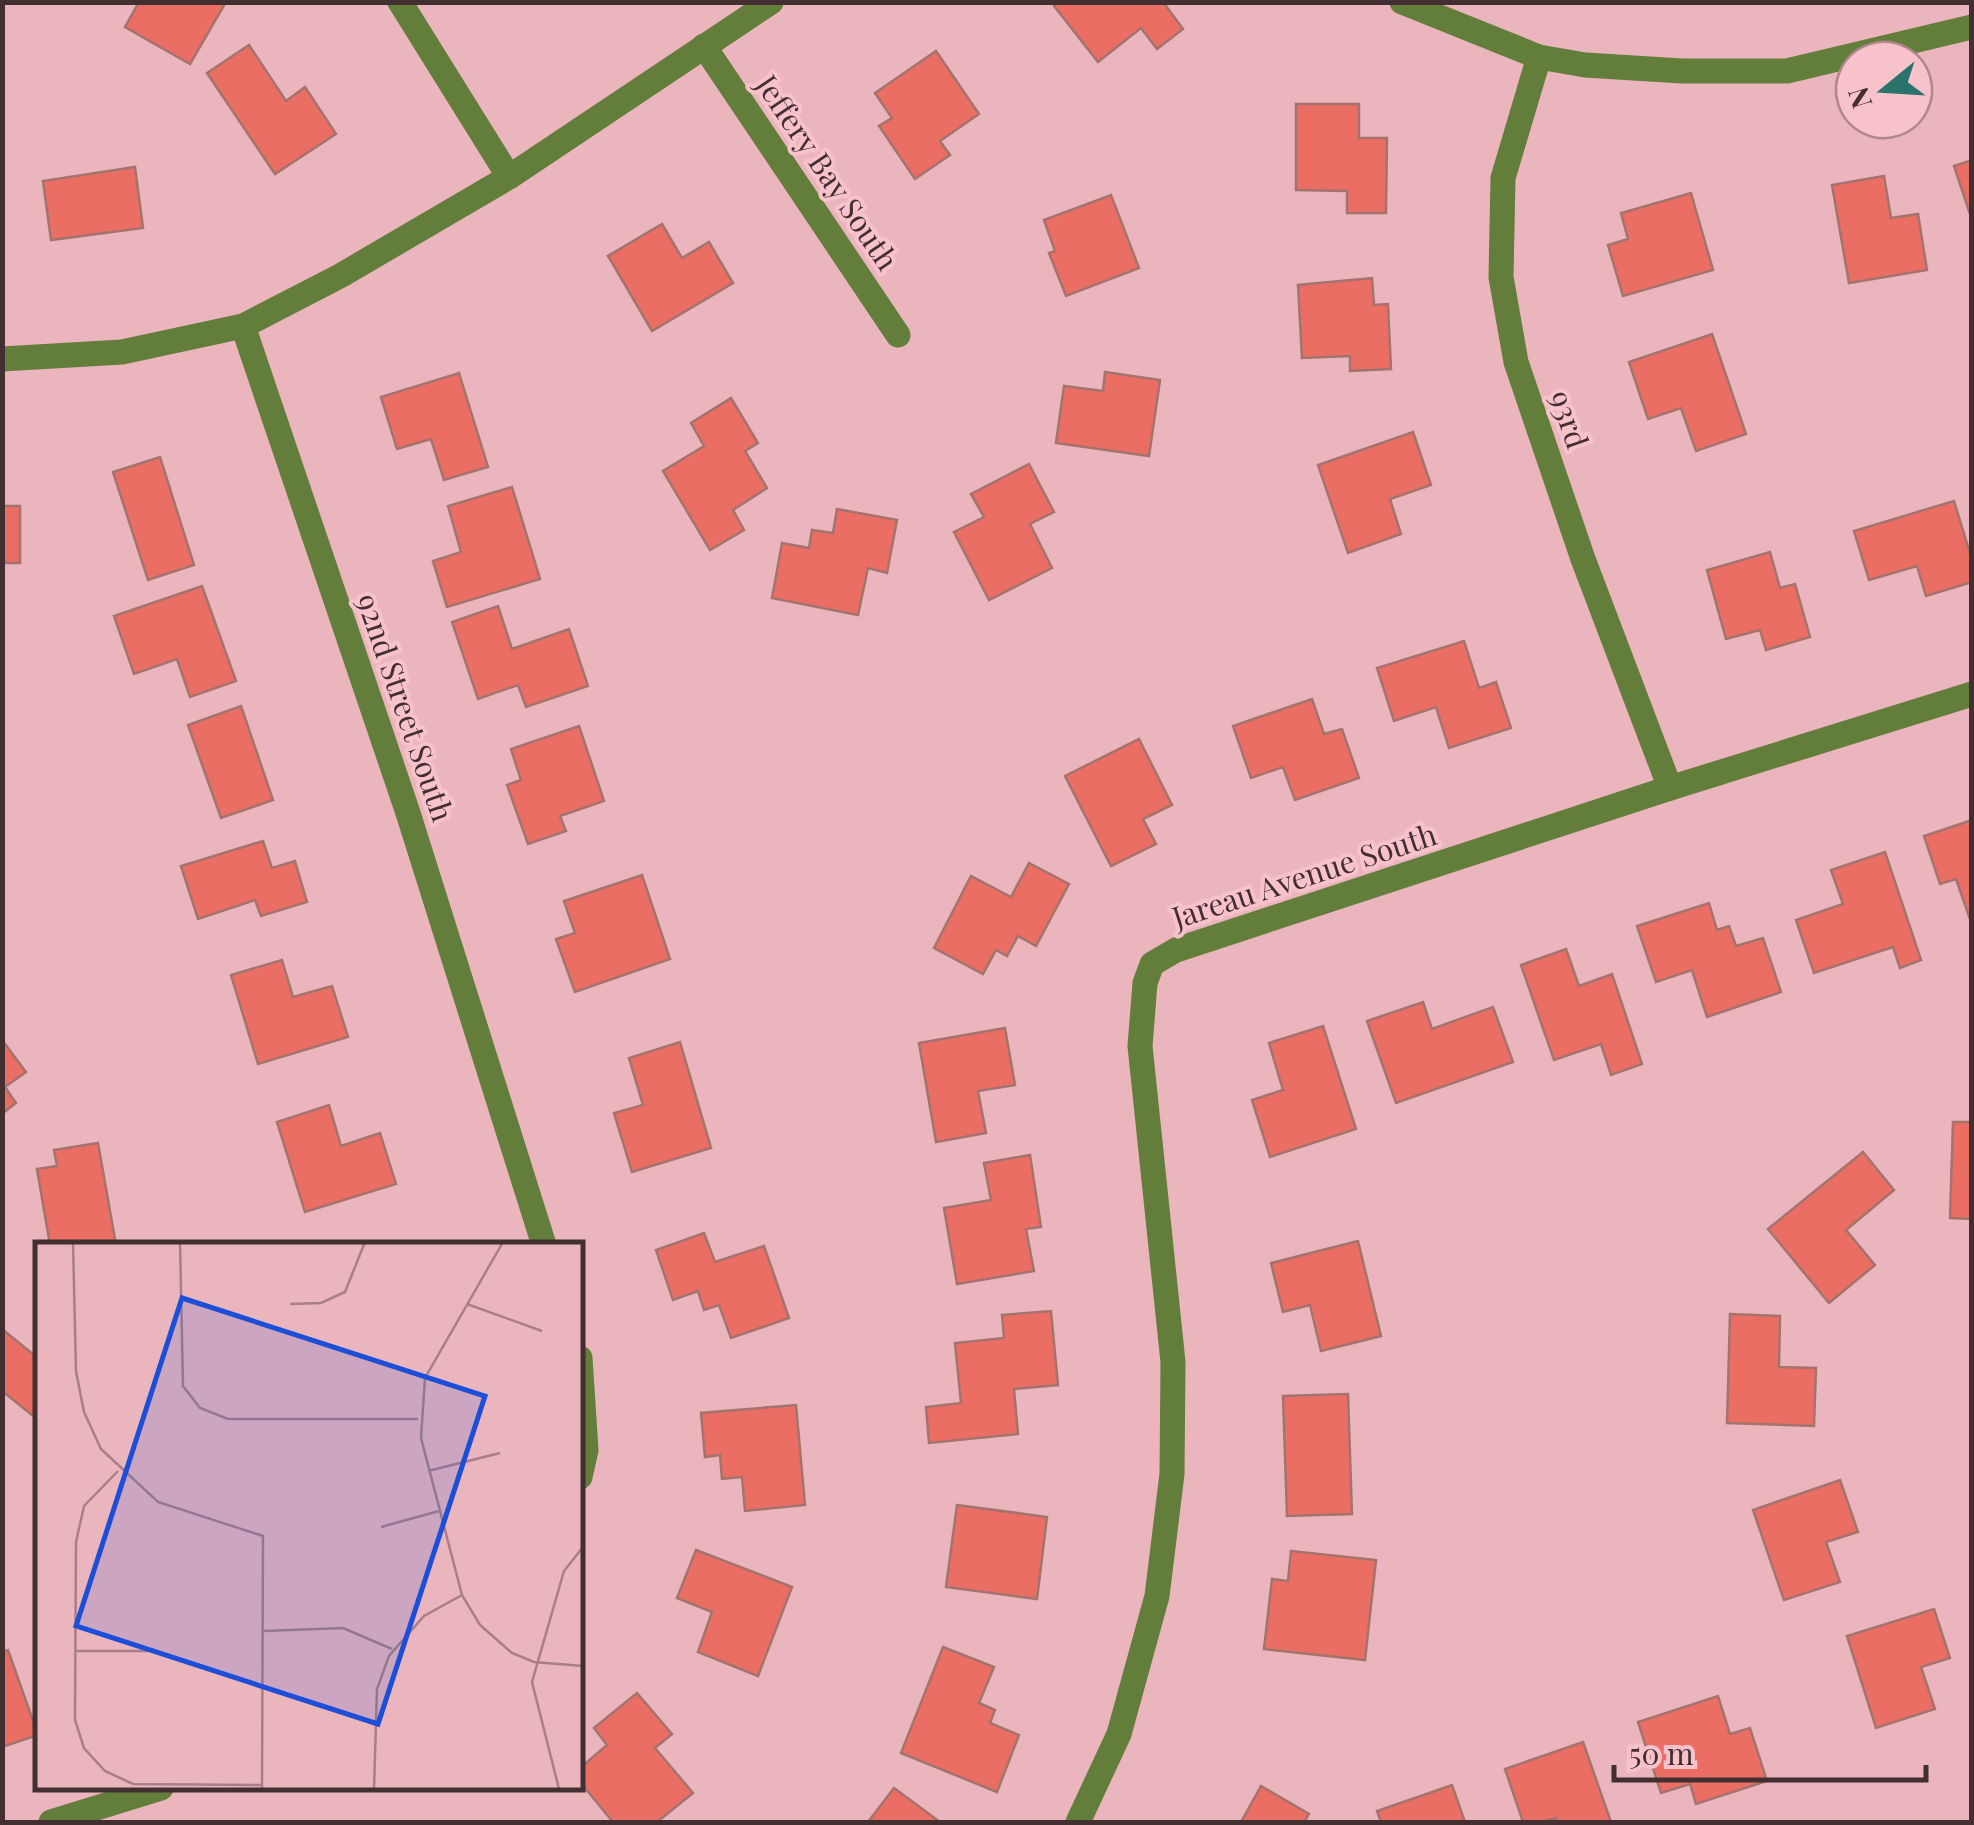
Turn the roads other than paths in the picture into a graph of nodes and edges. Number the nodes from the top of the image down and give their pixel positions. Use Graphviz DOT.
graph roads {
  1 [pos="400,2"];
  2 [pos="771,2"];
  3 [pos="1402,2"];
  4 [pos="1972,27"];
  5 [pos="704,46"];
  6 [pos="1539,57"];
  7 [pos="509,177"];
  8 [pos="242,326"];
  9 [pos="898,335"];
  10 [pos="2,359"];
  11 [pos="1972,694"];
  12 [pos="1670,788"];
  13 [pos="543,1242"];
  14 [pos="582,1389"];
  15 [pos="582,1468"];
  16 [pos="155,1790"];
  17 [pos="51,1822"];
  18 [pos="1078,1822"];
  1 -- 7 [label="street"];
  2 -- 5 [label="street"];
  3 -- 6 [label="street"];
  4 -- 6 [label="street"];
  5 -- 7 [label="street"];
  5 -- 9 [label="street, Jeffery Bay South"];
  6 -- 12 [label="street, 93rd"];
  7 -- 8 [label="street"];
  8 -- 10 [label="street"];
  8 -- 13 [label="street, 92nd Street South"];
  11 -- 12 [label="street, Jareau Avenue South"];
  12 -- 18 [label="street, Jareau Avenue South"];
  14 -- 15 [label="street"];
  16 -- 17 [label="street"];
}
